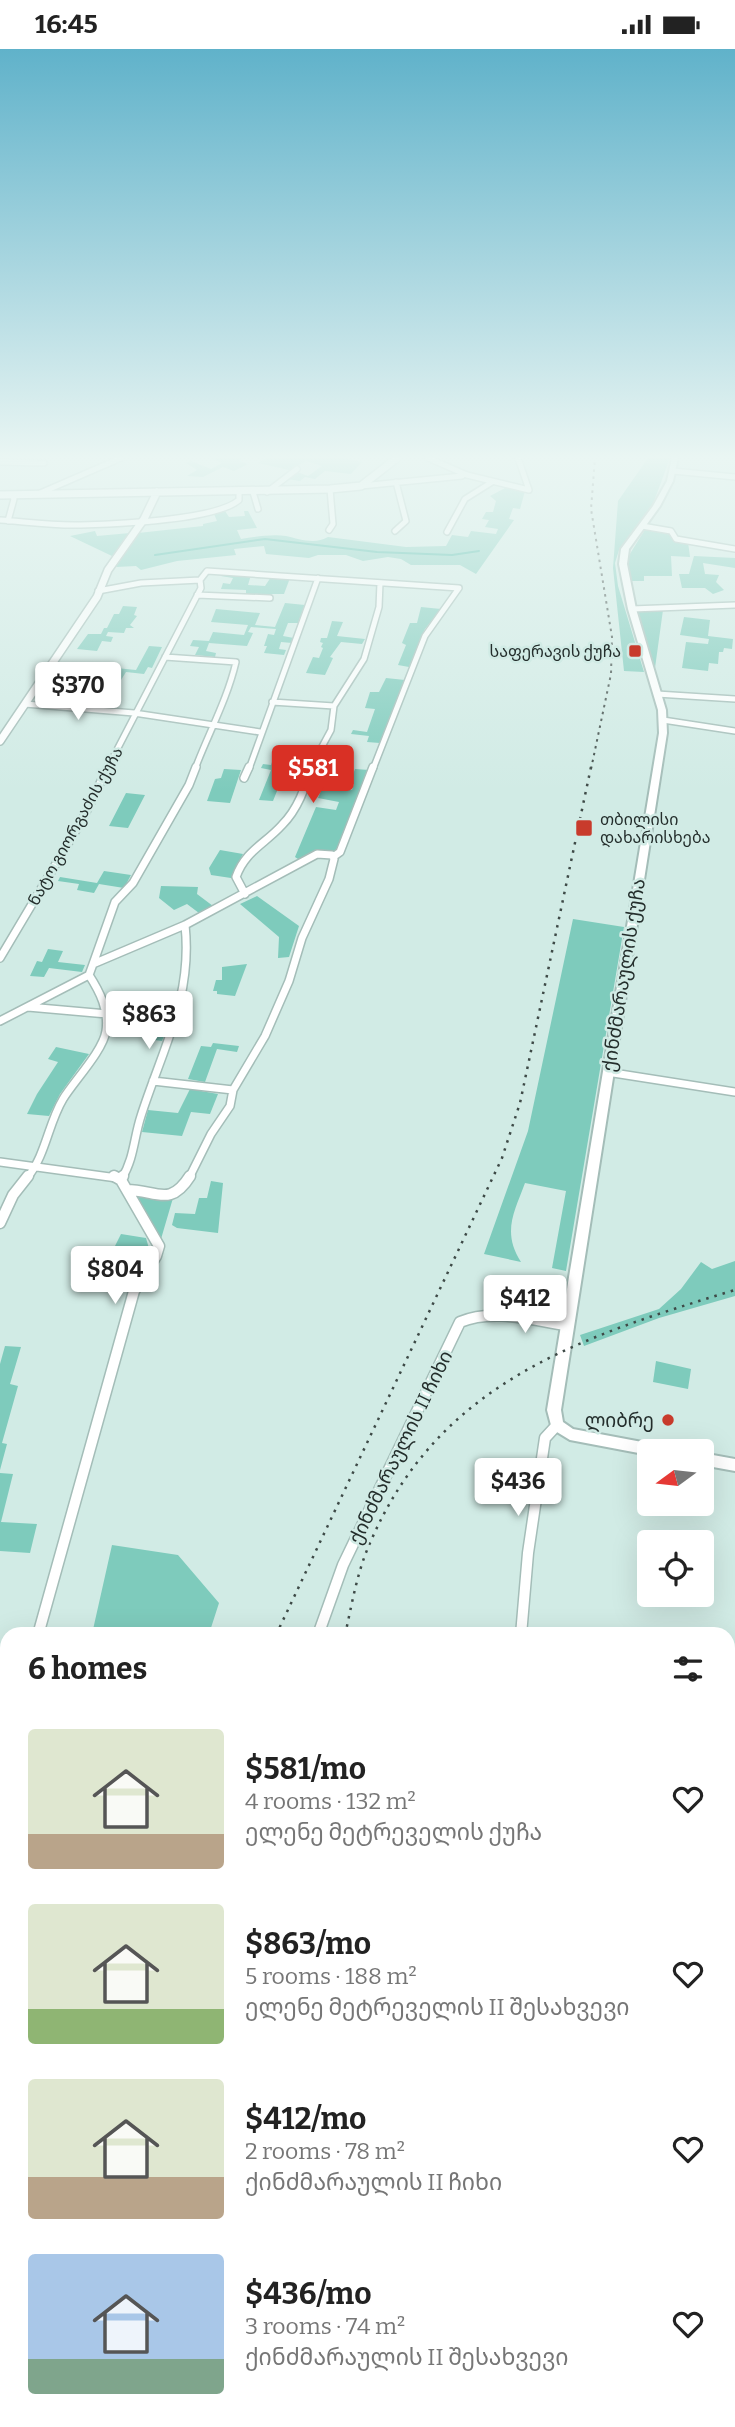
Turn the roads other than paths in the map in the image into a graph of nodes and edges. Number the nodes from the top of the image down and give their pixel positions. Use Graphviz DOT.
graph roads {
  1 [pos="109,569"];
  2 [pos="623,569"];
  3 [pos="318,578"];
  4 [pos="200,580"];
  5 [pos="380,583"];
  6 [pos="98,591"];
  7 [pos="197,596"];
  8 [pos="271,599"];
  9 [pos="735,605"];
  10 [pos="632,609"];
  11 [pos="165,657"];
  12 [pos="657,694"];
  13 [pos="735,699"];
  14 [pos="272,702"];
  15 [pos="25,704"];
  16 [pos="334,706"];
  17 [pos="134,713"];
  18 [pos="663,720"];
  19 [pos="212,724"];
  20 [pos="735,731"];
  21 [pos="260,732"];
  22 [pos="0,741"];
  23 [pos="244,778"];
  24 [pos="333,857"];
  25 [pos="245,894"];
  26 [pos="185,925"];
  27 [pos="0,958"];
  28 [pos="93,964"];
  29 [pos="89,975"];
  30 [pos="27,1007"];
  31 [pos="107,1014"];
  32 [pos="0,1021"];
  33 [pos="607,1072"];
  34 [pos="153,1081"];
  35 [pos="233,1090"];
  36 [pos="735,1092"];
  37 [pos="0,1162"];
  38 [pos="35,1168"];
  39 [pos="121,1180"];
  40 [pos="127,1190"];
  41 [pos="0,1223"];
  42 [pos="566,1325"];
  43 [pos="557,1425"];
  44 [pos="637,1447"];
  45 [pos="714,1461"];
  46 [pos="735,1465"];
  47 [pos="40,1627"];
  48 [pos="321,1627"];
  49 [pos="522,1627"];
  1 -- 6 [label="street"];
  2 -- 10 [label="main road, ქინძმარაულის ქუჩა"];
  3 -- 4 [label="street"];
  3 -- 5 [label="street"];
  3 -- 14 [label="street"];
  4 -- 6 [label="street"];
  4 -- 7 [label="street, ნატო გიორგაძის ქუჩა"];
  5 -- 16 [label="street"];
  5 -- 24 [label="street"];
  6 -- 15 [label="street"];
  7 -- 8 [label="street"];
  7 -- 11 [label="street, ნატო გიორგაძის ქუჩა"];
  9 -- 10 [label="street"];
  10 -- 12 [label="main road, ქინძმარაულის ქუჩა"];
  11 -- 17 [label="street, ნატო გიორგაძის ქუჩა"];
  11 -- 19 [label="street"];
  12 -- 13 [label="street"];
  12 -- 18 [label="main road, ქინძმარაულის ქუჩა"];
  14 -- 16 [label="street"];
  14 -- 21 [label="street"];
  15 -- 17 [label="street"];
  15 -- 22 [label="street"];
  16 -- 25 [label="street"];
  17 -- 19 [label="street"];
  17 -- 27 [label="street, ნატო გიორგაძის ქუჩა"];
  18 -- 20 [label="street"];
  18 -- 33 [label="main road, ქინძმარაულის ქუჩა"];
  19 -- 21 [label="street"];
  19 -- 28 [label="street"];
  21 -- 23 [label="street"];
  24 -- 25 [label="street"];
  24 -- 35 [label="street"];
  25 -- 26 [label="street"];
  26 -- 28 [label="street"];
  26 -- 34 [label="street"];
  28 -- 29 [label="street"];
  29 -- 30 [label="street"];
  29 -- 31 [label="street"];
  30 -- 31 [label="street"];
  30 -- 32 [label="street"];
  31 -- 38 [label="street"];
  33 -- 36 [label="street"];
  33 -- 42 [label="main road, ქინძმარაულის ქუჩა"];
  34 -- 35 [label="street"];
  34 -- 39 [label="street"];
  35 -- 40 [label="street"];
  37 -- 38 [label="street"];
  38 -- 39 [label="street"];
  38 -- 41 [label="street"];
  39 -- 40 [label="street"];
  40 -- 47 [label="street"];
  42 -- 43 [label="main road, ქინძმარაულის ქუჩა"];
  42 -- 48 [label="street, ქინძმარაულის II ჩიხი"];
  43 -- 44 [label="main road"];
  43 -- 49 [label="street"];
  45 -- 46 [label="main road"];
}
